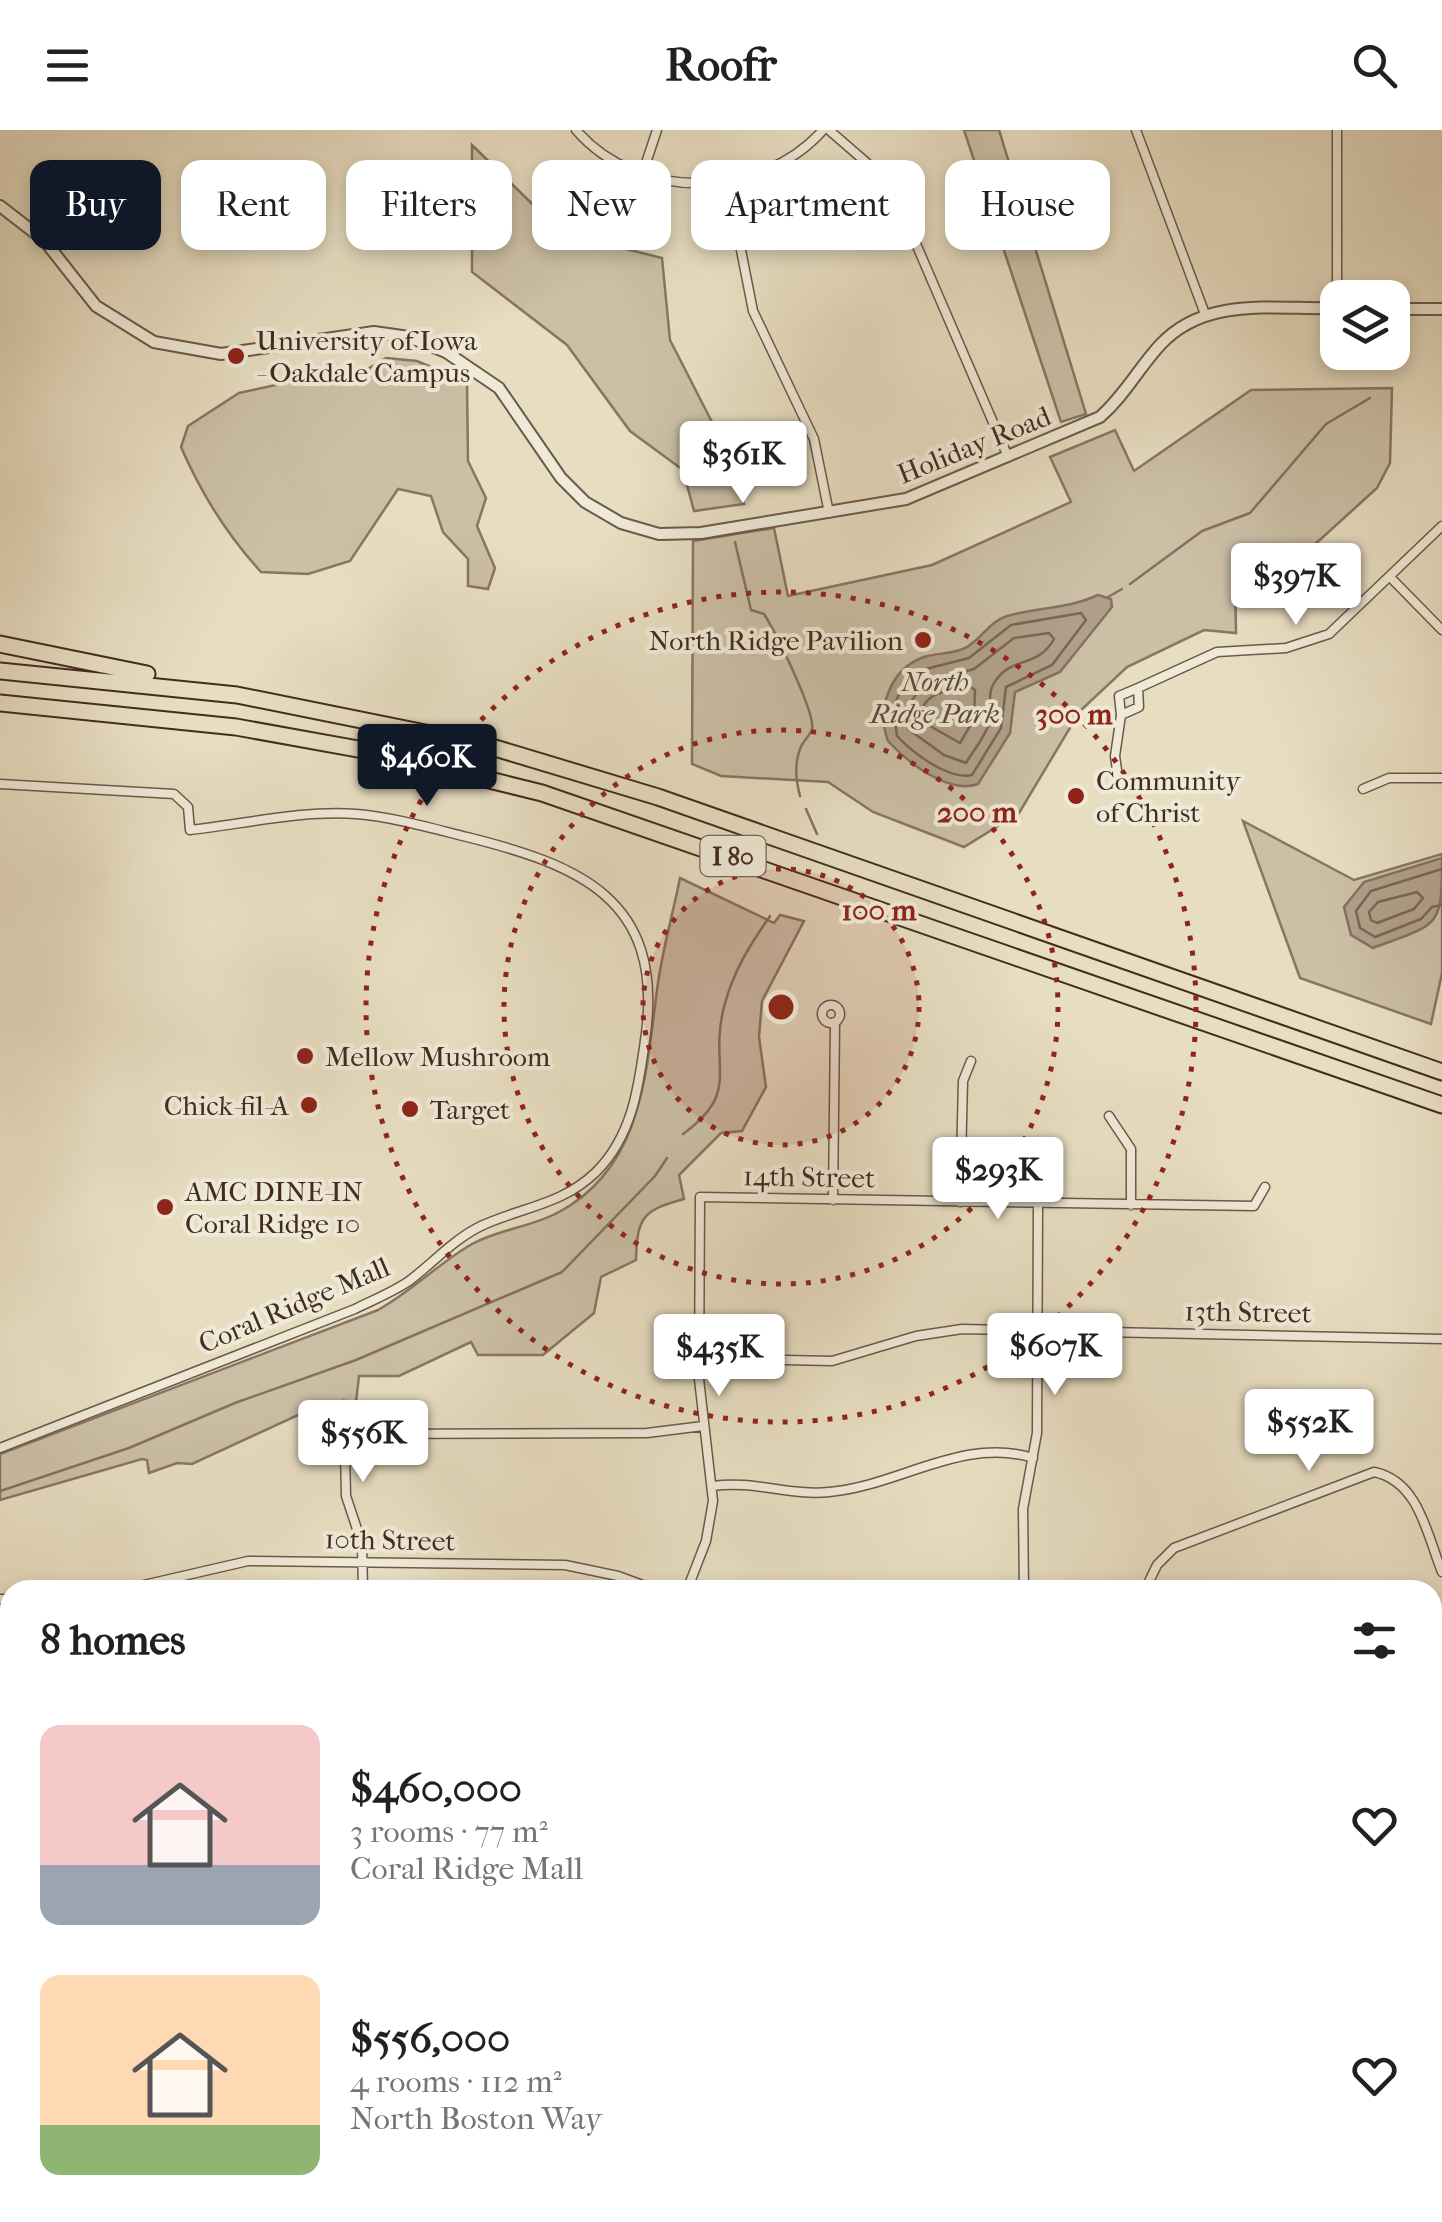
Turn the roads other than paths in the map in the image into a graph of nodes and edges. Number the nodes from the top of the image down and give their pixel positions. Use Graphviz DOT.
graph roads {
  1 [pos="576,130"];
  2 [pos="658,130"];
  3 [pos="826,130"];
  4 [pos="1136,130"];
  5 [pos="1337,130"];
  6 [pos="610,160"];
  7 [pos="647,160"];
  8 [pos="792,160"];
  9 [pos="0,206"];
  10 [pos="741,250"];
  11 [pos="1337,280"];
  12 [pos="1320,308"];
  13 [pos="1410,309"];
  14 [pos="1442,309"];
  15 [pos="1205,314"];
  16 [pos="1008,456"];
  17 [pos="829,512"];
  18 [pos="1442,526"];
  19 [pos="1391,578"];
  20 [pos="1442,630"];
  21 [pos="0,644"];
  22 [pos="0,672"];
  23 [pos="1138,688"];
  24 [pos="283,702"];
  25 [pos="0,703"];
  26 [pos="0,712"];
  27 [pos="1121,715"];
  28 [pos="158,716"];
  29 [pos="1118,777"];
  30 [pos="1442,778"];
  31 [pos="0,784"];
  32 [pos="1363,789"];
  33 [pos="835,1023"];
  34 [pos="971,1061"];
  35 [pos="1442,1072"];
  36 [pos="1442,1105"];
  37 [pos="1110,1116"];
  38 [pos="1265,1187"];
  39 [pos="833,1200"];
  40 [pos="960,1202"];
  41 [pos="1038,1204"];
  42 [pos="1131,1205"];
  43 [pos="1036,1330"];
  44 [pos="1442,1339"];
  45 [pos="699,1358"];
  46 [pos="344,1405"];
  47 [pos="704,1426"];
  48 [pos="344,1434"];
  49 [pos="0,1448"];
  50 [pos="1033,1458"];
  51 [pos="714,1486"];
  52 [pos="363,1562"];
  53 [pos="1442,1572"];
  54 [pos="165,1580"];
  55 [pos="363,1580"];
  56 [pos="620,1580"];
  57 [pos="691,1580"];
  58 [pos="1024,1580"];
  59 [pos="1150,1580"];
  1 -- 6 [label="street"];
  2 -- 7 [label="street"];
  3 -- 8 [label="street"];
  3 -- 16 [label="street"];
  4 -- 15 [label="street"];
  5 -- 11 [label="street"];
  9 -- 17 [label="street, Holiday Road"];
  10 -- 17 [label="street"];
  12 -- 15 [label="street, Holiday Road"];
  13 -- 14 [label="street"];
  15 -- 16 [label="street, Holiday Road"];
  16 -- 17 [label="street, Holiday Road"];
  18 -- 19 [label="street"];
  19 -- 20 [label="street"];
  19 -- 23 [label="street"];
  21 -- 24 [label="highway"];
  22 -- 24 [label="highway, I 80"];
  23 -- 27 [label="street"];
  23 -- 27 [label="street"];
  24 -- 35 [label="highway, I 80"];
  25 -- 28 [label="highway, I 80"];
  26 -- 28 [label="highway"];
  27 -- 29 [label="street"];
  28 -- 36 [label="highway, I 80"];
  30 -- 32 [label="street"];
  31 -- 49 [label="street, Coral Ridge Mall"];
  33 -- 39 [label="street"];
  34 -- 40 [label="street"];
  37 -- 42 [label="street"];
  38 -- 42 [label="street, 14th Street"];
  39 -- 40 [label="street, 14th Street"];
  39 -- 45 [label="street, 14th Street"];
  40 -- 41 [label="street, 14th Street"];
  41 -- 42 [label="street, 14th Street"];
  41 -- 43 [label="street"];
  43 -- 44 [label="street, 13th Street"];
  43 -- 45 [label="street, 13th Street"];
  43 -- 50 [label="street"];
  45 -- 47 [label="street"];
  46 -- 48 [label="street"];
  47 -- 48 [label="street"];
  47 -- 51 [label="street"];
  48 -- 52 [label="street"];
  50 -- 51 [label="street"];
  50 -- 58 [label="street"];
  51 -- 57 [label="street"];
  52 -- 54 [label="street, 10th Street"];
  52 -- 55 [label="street"];
  52 -- 56 [label="street, 10th Street"];
  53 -- 59 [label="street"];
}
